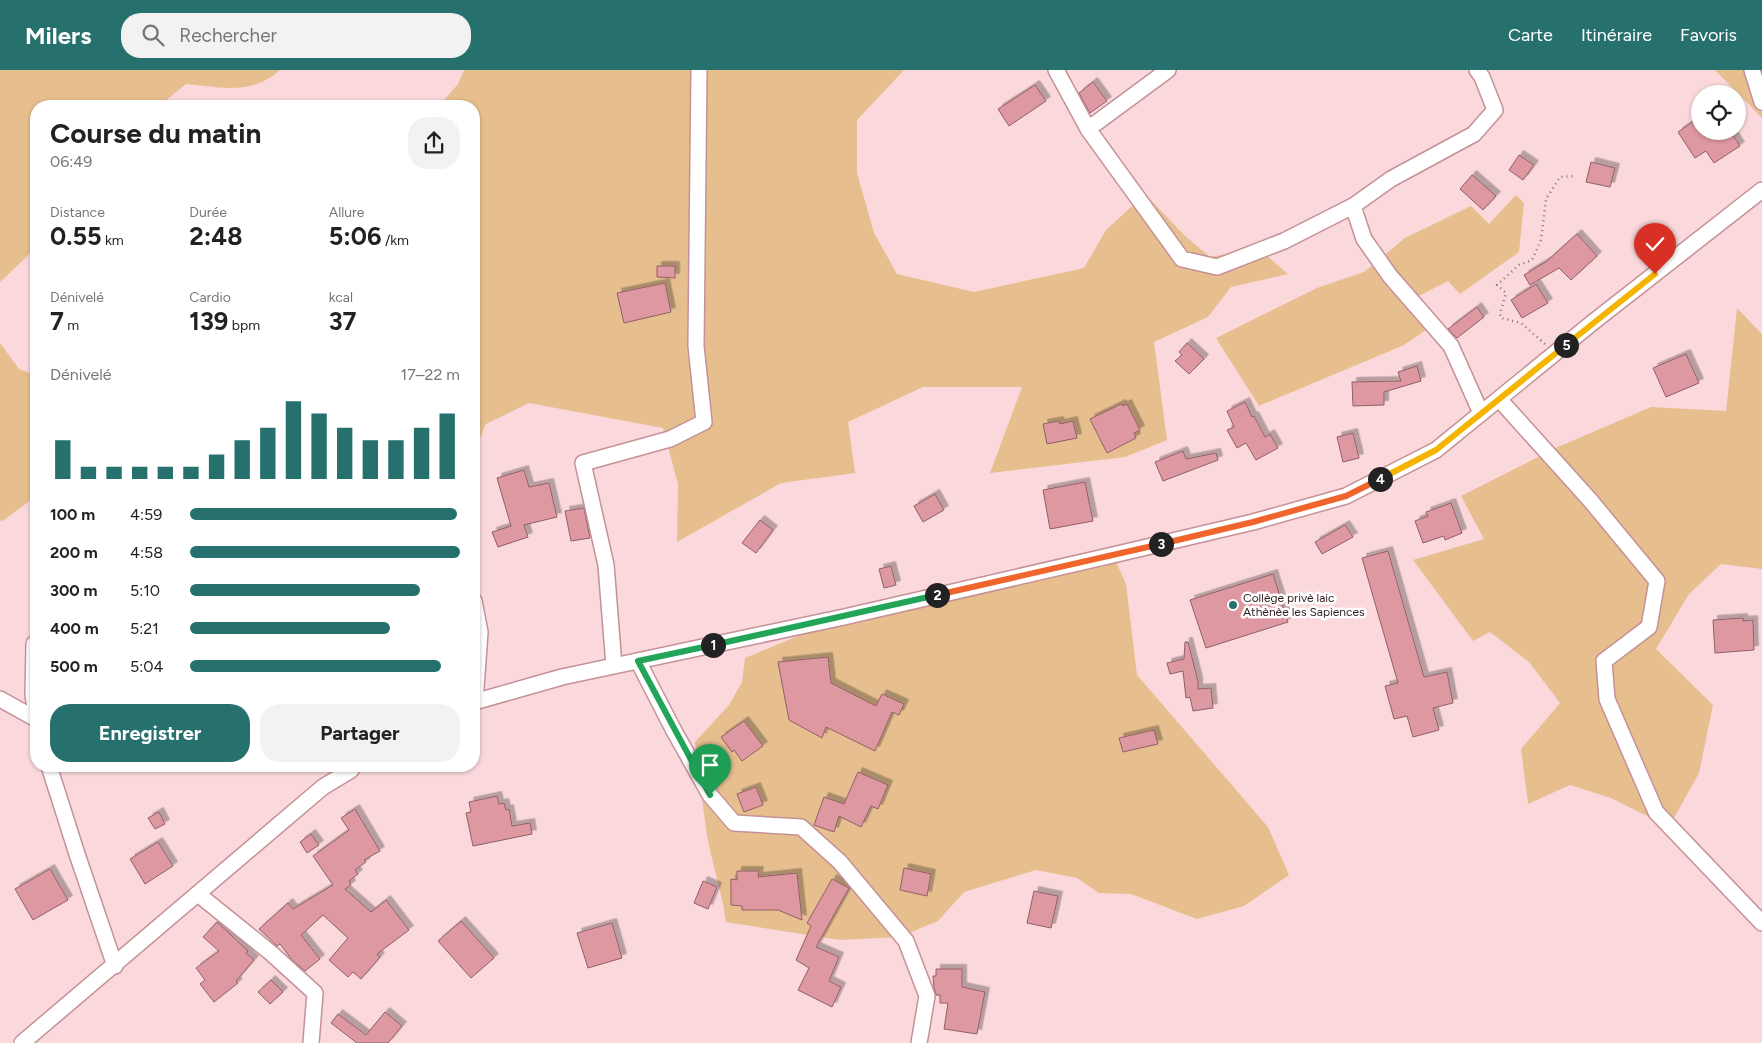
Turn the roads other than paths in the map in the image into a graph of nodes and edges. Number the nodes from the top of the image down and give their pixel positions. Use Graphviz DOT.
graph roads {
  1 [pos="699,70"];
  2 [pos="1056,70"];
  3 [pos="1168,70"];
  4 [pos="1477,70"];
  5 [pos="1752,70"];
  6 [pos="1762,102"];
  7 [pos="1088,129"];
  8 [pos="1762,190"];
  9 [pos="1353,206"];
  10 [pos="1499,399"];
  11 [pos="1481,413"];
  12 [pos="638,661"];
  13 [pos="614,666"];
  14 [pos="0,699"];
  15 [pos="480,700"];
  16 [pos="30,716"];
  17 [pos="51,772"];
  18 [pos="348,772"];
  19 [pos="198,894"];
  20 [pos="1762,922"];
  21 [pos="115,966"];
  22 [pos="22,1043"];
  23 [pos="311,1043"];
  24 [pos="919,1043"];
  1 -- 13 [label="street"];
  2 -- 7 [label="street"];
  3 -- 7 [label="street"];
  4 -- 9 [label="street"];
  5 -- 6 [label="street"];
  7 -- 9 [label="street"];
  8 -- 10 [label="street"];
  9 -- 11 [label="street"];
  10 -- 11 [label="street"];
  10 -- 20 [label="street"];
  11 -- 12 [label="street"];
  12 -- 13 [label="street"];
  12 -- 24 [label="street"];
  13 -- 15 [label="street"];
  14 -- 16 [label="street"];
  17 -- 21 [label="street"];
  18 -- 19 [label="street"];
  19 -- 21 [label="street"];
  19 -- 23 [label="street"];
  21 -- 22 [label="street"];
}
